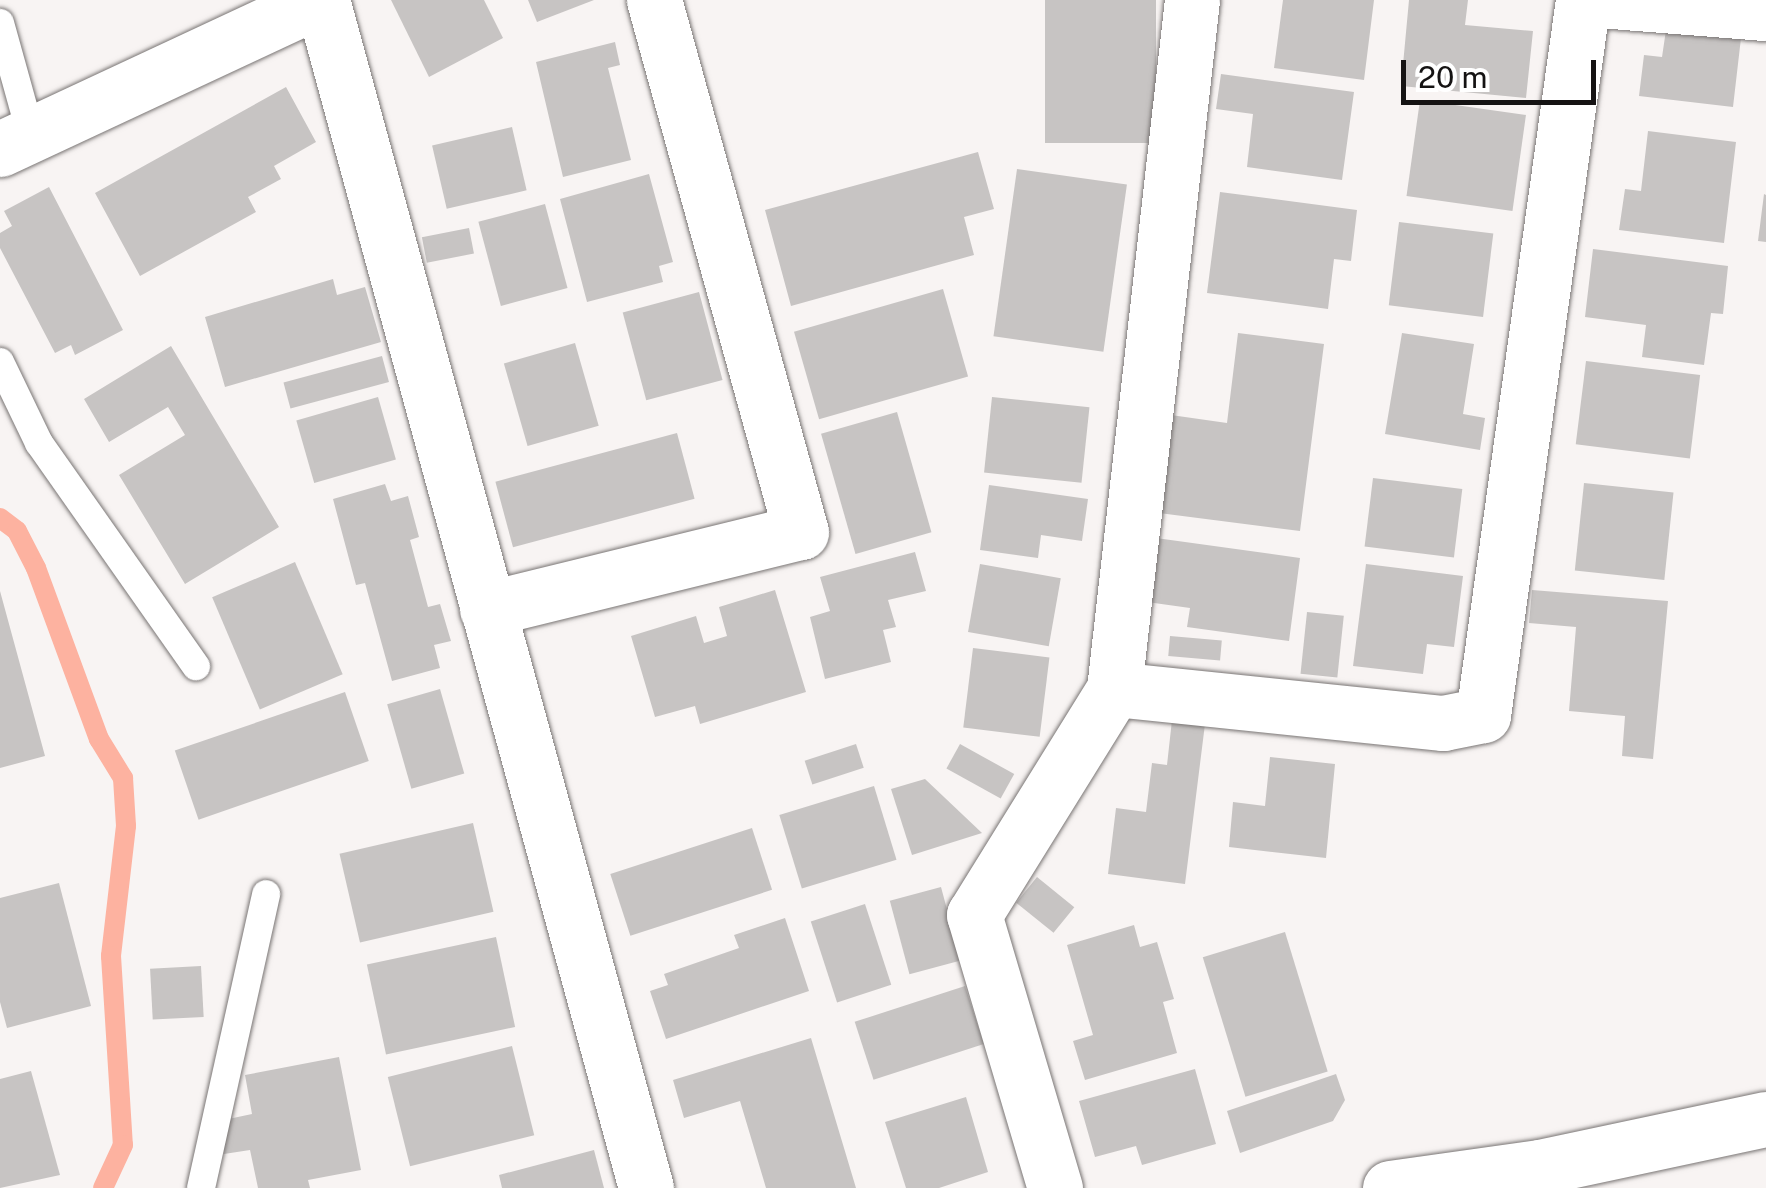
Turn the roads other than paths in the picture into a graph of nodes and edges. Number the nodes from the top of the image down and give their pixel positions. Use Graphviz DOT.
graph roads {
  1 [pos="320,0"];
  2 [pos="654,0"];
  3 [pos="1192,0"];
  4 [pos="1584,0"];
  5 [pos="1599,0"];
  6 [pos="1766,13"];
  7 [pos="0,23"];
  8 [pos="16,142"];
  9 [pos="0,362"];
  10 [pos="488,609"];
  11 [pos="196,666"];
  12 [pos="1114,689"];
  13 [pos="266,894"];
  14 [pos="1766,1119"];
  15 [pos="1544,1178"];
  16 [pos="201,1188"];
  17 [pos="646,1188"];
  18 [pos="1055,1188"];
  19 [pos="1390,1188"];
  1 -- 8 [label="street"];
  1 -- 10 [label="street"];
  2 -- 10 [label="street"];
  3 -- 12 [label="street"];
  4 -- 12 [label="street"];
  5 -- 6 [label="street"];
  7 -- 8 [label="lane"];
  9 -- 11 [label="lane"];
  10 -- 17 [label="street"];
  12 -- 18 [label="street"];
  13 -- 16 [label="lane"];
  14 -- 15 [label="street"];
  15 -- 19 [label="street"];
}
